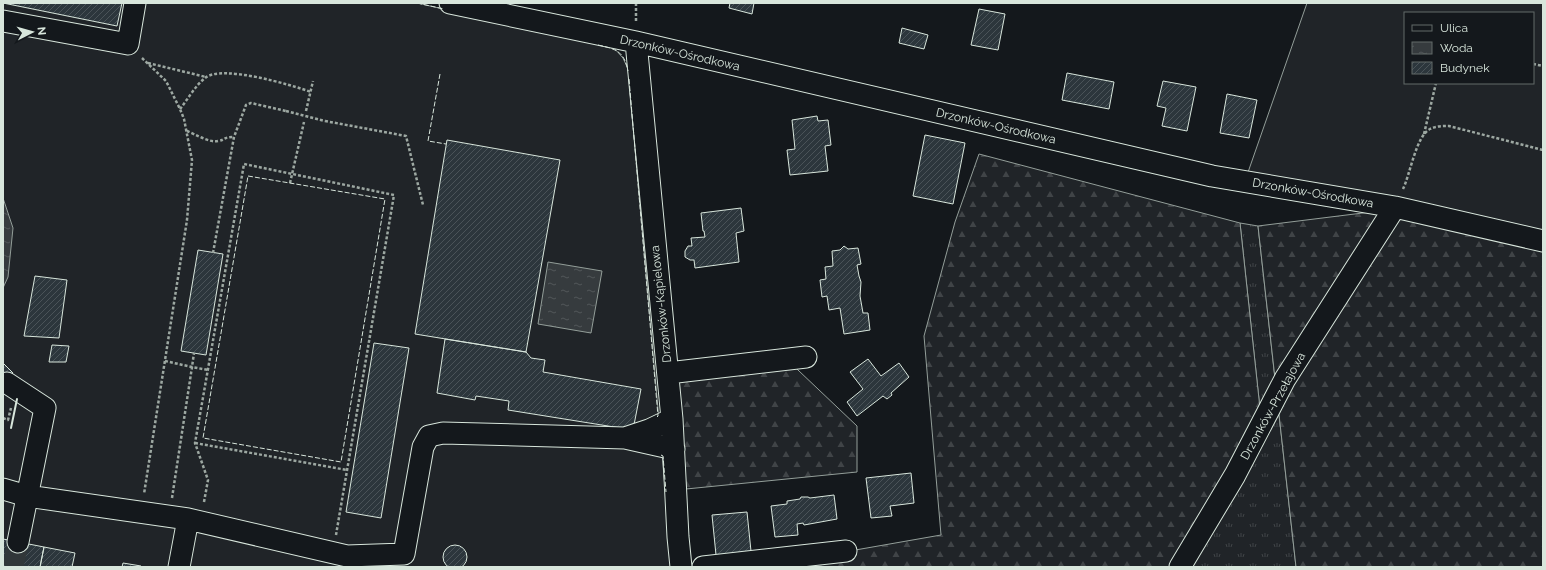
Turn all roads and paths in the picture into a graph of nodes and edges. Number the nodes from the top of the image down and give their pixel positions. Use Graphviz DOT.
graph roads {
  1 [pos="135,3"];
  2 [pos="450,3"];
  3 [pos="3,22"];
  4 [pos="636,42"];
  5 [pos="128,44"];
  6 [pos="147,63"];
  7 [pos="206,77"];
  8 [pos="313,81"];
  9 [pos="1436,84"];
  10 [pos="311,92"];
  11 [pos="180,109"];
  12 [pos="306,111"];
  13 [pos="304,122"];
  14 [pos="187,131"];
  15 [pos="1424,134"];
  16 [pos="234,138"];
  17 [pos="1543,150"];
  18 [pos="292,174"];
  19 [pos="290,183"];
  20 [pos="423,204"];
  21 [pos="1395,207"];
  22 [pos="1543,241"];
  23 [pos="213,252"];
  24 [pos="194,353"];
  25 [pos="806,357"];
  26 [pos="165,361"];
  27 [pos="192,367"];
  28 [pos="208,370"];
  29 [pos="668,373"];
  30 [pos="7,383"];
  31 [pos="672,419"];
  32 [pos="625,438"];
  33 [pos="195,443"];
  34 [pos="674,449"];
  35 [pos="347,470"];
  36 [pos="175,481"];
  37 [pos="3,489"];
  38 [pos="27,496"];
  39 [pos="141,512"];
  40 [pos="194,521"];
  41 [pos="18,542"];
  42 [pos="846,551"];
  43 [pos="342,559"];
  44 [pos="179,567"];
  45 [pos="681,567"];
  46 [pos="703,567"];
  47 [pos="1180,567"];
  1 -- 5 [label="street"];
  2 -- 4 [label="street, Drzonków-Ośrodkowa"];
  3 -- 5 [label="street"];
  4 -- 21 [label="street, Drzonków-Ośrodkowa"];
  4 -- 29 [label="street, Drzonków-Kąpielowa"];
  5 -- 6 [label="path"];
  6 -- 7 [label="path"];
  6 -- 11 [label="path"];
  7 -- 10 [label="path"];
  7 -- 11 [label="path"];
  8 -- 10 [label="path"];
  9 -- 15 [label="path"];
  10 -- 12 [label="path"];
  11 -- 14 [label="path"];
  13 -- 18 [label="path"];
  14 -- 16 [label="path"];
  14 -- 26 [label="path"];
  15 -- 17 [label="path"];
  15 -- 21 [label="path"];
  16 -- 20 [label="path, bridge"];
  16 -- 23 [label="path"];
  18 -- 19 [label="path"];
  18 -- 28 [label="path"];
  18 -- 35 [label="path"];
  21 -- 22 [label="street, Drzonków-Ośrodkowa"];
  21 -- 47 [label="street, Drzonków-Przełajowa"];
  24 -- 27 [label="path"];
  25 -- 29 [label="street"];
  26 -- 27 [label="path"];
  26 -- 39 [label="path"];
  27 -- 28 [label="path"];
  27 -- 36 [label="path"];
  28 -- 33 [label="path"];
  29 -- 31 [label="street, Drzonków-Kąpielowa"];
  30 -- 38 [label="street"];
  31 -- 32 [label="street"];
  31 -- 34 [label="street, Drzonków-Kąpielowa"];
  32 -- 34 [label="street"];
  32 -- 43 [label="street"];
  33 -- 35 [label="path"];
  33 -- 40 [label="path"];
  34 -- 45 [label="street, Drzonków-Kąpielowa"];
  35 -- 43 [label="path"];
  37 -- 38 [label="street"];
  38 -- 39 [label="street"];
  38 -- 41 [label="street"];
  39 -- 40 [label="street"];
  40 -- 43 [label="street"];
  40 -- 44 [label="street"];
  42 -- 46 [label="street"];
}
